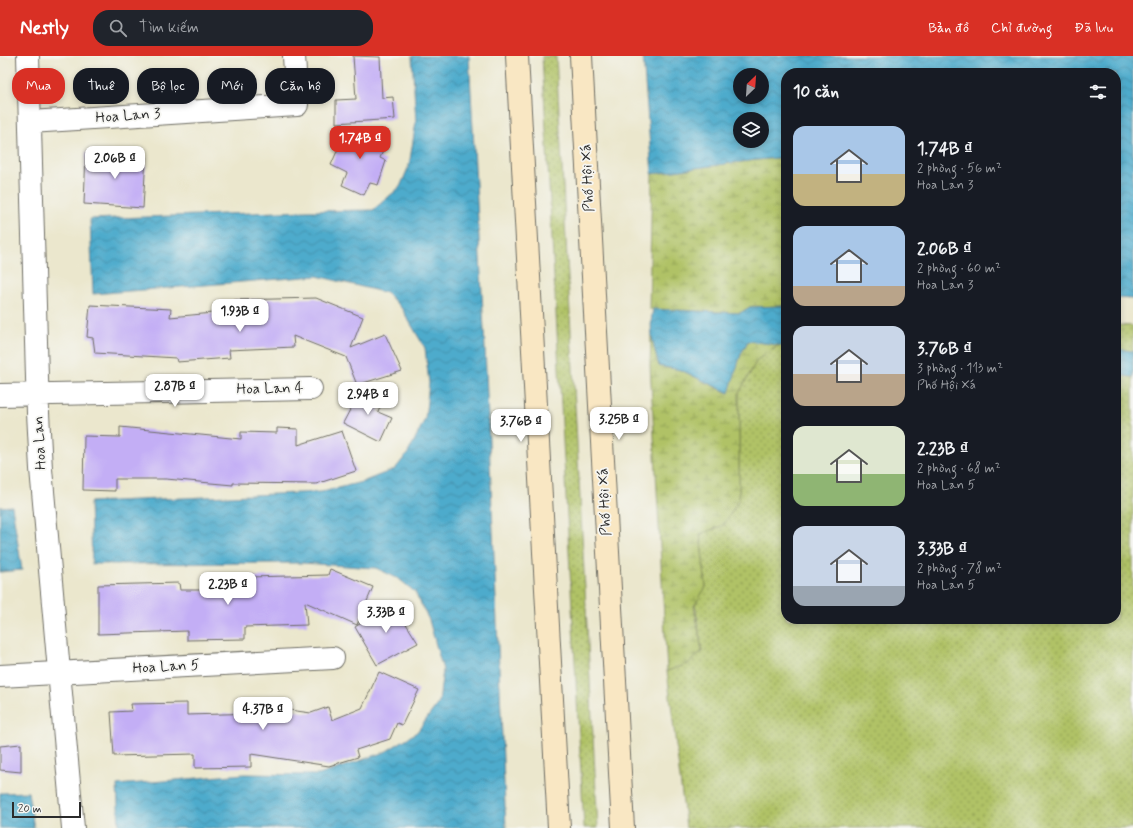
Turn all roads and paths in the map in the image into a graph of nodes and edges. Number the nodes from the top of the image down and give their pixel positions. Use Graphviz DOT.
graph roads {
  1 [pos="28,56"];
  2 [pos="294,56"];
  3 [pos="517,56"];
  4 [pos="581,56"];
  5 [pos="30,122"];
  6 [pos="311,389"];
  7 [pos="38,393"];
  8 [pos="0,395"];
  9 [pos="332,658"];
  10 [pos="60,672"];
  11 [pos="0,676"];
  12 [pos="73,828"];
  13 [pos="558,828"];
  14 [pos="623,828"];
  1 -- 5 [label="street, Hoa Lan"];
  2 -- 5 [label="street, Hoa Lan 3"];
  3 -- 13 [label="main road"];
  4 -- 14 [label="main road, Phố Hội Xá"];
  5 -- 7 [label="street, Hoa Lan"];
  6 -- 7 [label="street, Hoa Lan 4"];
  7 -- 8 [label="street, Hoa Lan 4"];
  7 -- 10 [label="street, Hoa Lan"];
  9 -- 10 [label="street, Hoa Lan 5"];
  10 -- 11 [label="street, Hoa Lan 5"];
  10 -- 12 [label="street, Hoa Lan"];
}
